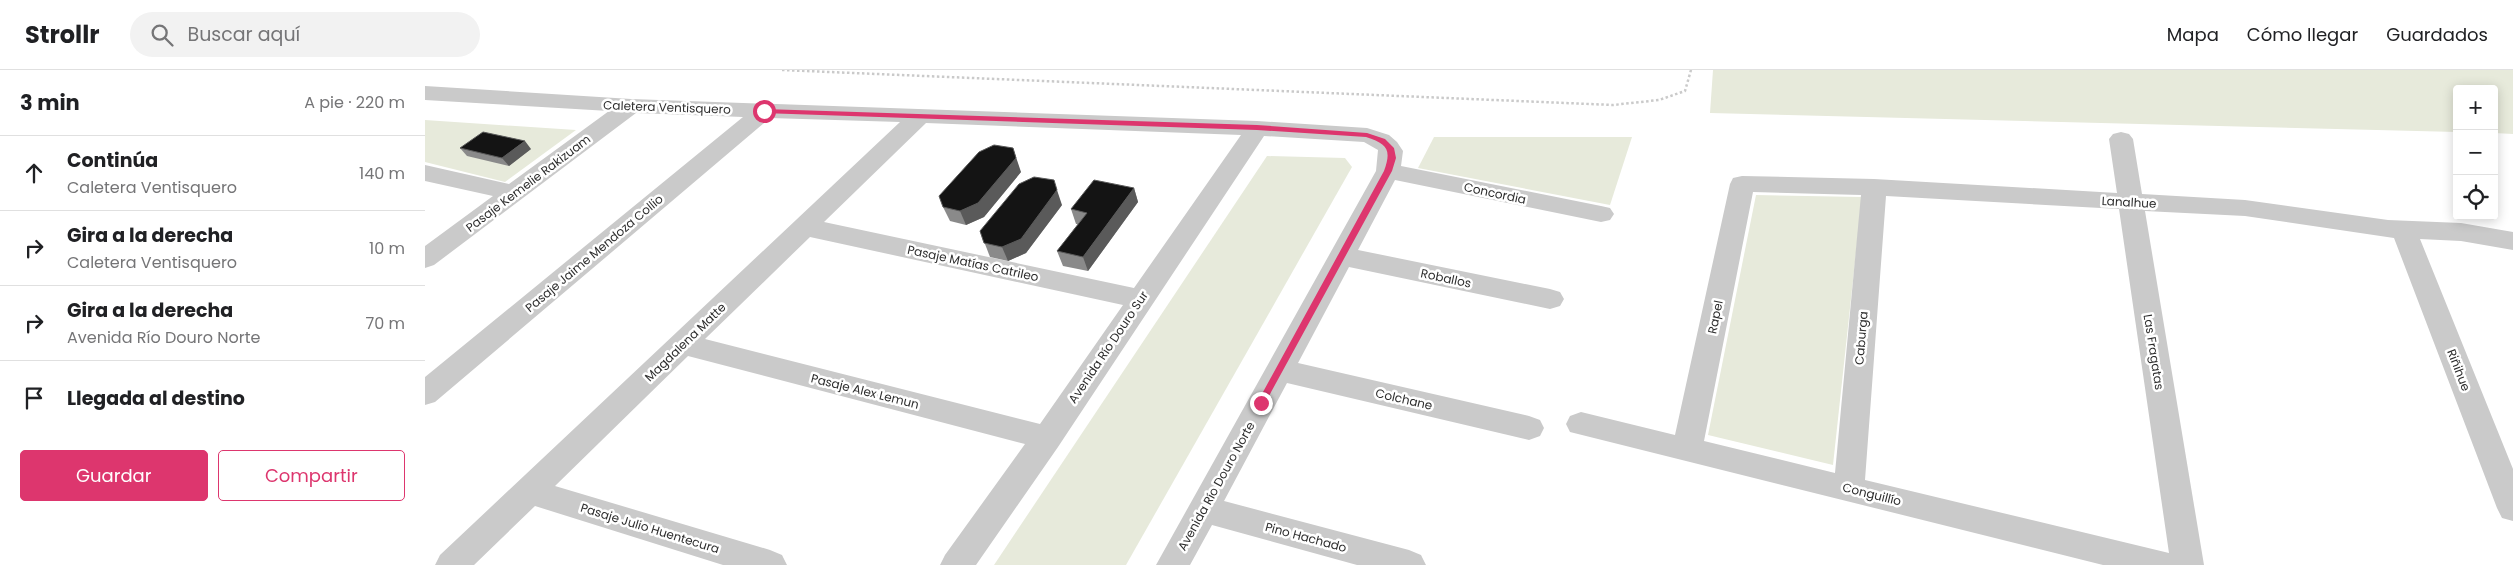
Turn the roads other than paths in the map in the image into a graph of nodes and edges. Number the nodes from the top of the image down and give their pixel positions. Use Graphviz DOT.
graph roads {
  1 [pos="425,93"];
  2 [pos="631,106"];
  3 [pos="764,111"];
  4 [pos="918,118"];
  5 [pos="1257,128"];
  6 [pos="2121,139"];
  7 [pos="1388,171"];
  8 [pos="425,173"];
  9 [pos="1742,184"];
  10 [pos="1874,187"];
  11 [pos="513,193"];
  12 [pos="2131,202"];
  13 [pos="1601,214"];
  14 [pos="805,227"];
  15 [pos="2404,231"];
  16 [pos="2513,241"];
  17 [pos="1341,256"];
  18 [pos="425,259"];
  19 [pos="1141,299"];
  20 [pos="1549,299"];
  21 [pos="683,344"];
  22 [pos="1279,370"];
  23 [pos="425,394"];
  24 [pos="1581,424"];
  25 [pos="1529,428"];
  26 [pos="1047,438"];
  27 [pos="1687,450"];
  28 [pos="1849,489"];
  29 [pos="529,491"];
  30 [pos="2513,508"];
  31 [pos="1204,509"];
  32 [pos="452,565"];
  33 [pos="770,565"];
  34 [pos="957,565"];
  35 [pos="1173,565"];
  36 [pos="1409,565"];
  37 [pos="2163,565"];
  38 [pos="2187,565"];
  1 -- 2 [label="street, Caletera Ventisquero"];
  2 -- 3 [label="street, Caletera Ventisquero"];
  2 -- 11 [label="street, Pasaje Kemelie Rakizuam"];
  3 -- 4 [label="street, Caletera Ventisquero"];
  3 -- 23 [label="street, Pasaje Jaime Mendoza Collio"];
  4 -- 5 [label="street, Caletera Ventisquero"];
  4 -- 14 [label="street, Magdalena Matte"];
  5 -- 7 [label="street, Caletera Ventisquero"];
  5 -- 19 [label="street, Avenida Río Douro Sur"];
  6 -- 12 [label="street, Las Fragatas"];
  7 -- 13 [label="street, Concordia"];
  7 -- 17 [label="street, Avenida Río Douro Norte"];
  8 -- 11 [label="street"];
  9 -- 10 [label="street, Lanalhue"];
  9 -- 27 [label="street, Rapel"];
  10 -- 12 [label="street, Lanalhue"];
  10 -- 28 [label="street, Caburga"];
  11 -- 18 [label="street, Pasaje Kemelie Rakizuam"];
  12 -- 15 [label="street, Lanalhue"];
  12 -- 38 [label="street, Las Fragatas"];
  14 -- 19 [label="street, Pasaje Matías Catrileo"];
  14 -- 21 [label="street, Magdalena Matte"];
  15 -- 16 [label="street, Lanalhue"];
  15 -- 30 [label="street, Riñihue"];
  17 -- 20 [label="street, Roballos"];
  17 -- 22 [label="street, Avenida Río Douro Norte"];
  19 -- 26 [label="street, Avenida Río Douro Sur"];
  21 -- 26 [label="street, Pasaje Alex Lemun"];
  21 -- 29 [label="street, Magdalena Matte"];
  22 -- 25 [label="street, Colchane"];
  22 -- 31 [label="street, Avenida Río Douro Norte"];
  24 -- 27 [label="street, Conguillío"];
  26 -- 34 [label="street, Avenida Río Douro Sur"];
  27 -- 28 [label="street, Conguillío"];
  28 -- 37 [label="street, Conguillío"];
  29 -- 32 [label="street, Magdalena Matte"];
  29 -- 33 [label="street, Pasaje Julio Huentecura"];
  31 -- 35 [label="street, Avenida Río Douro Norte"];
  31 -- 36 [label="street, Pino Hachado"];
}
